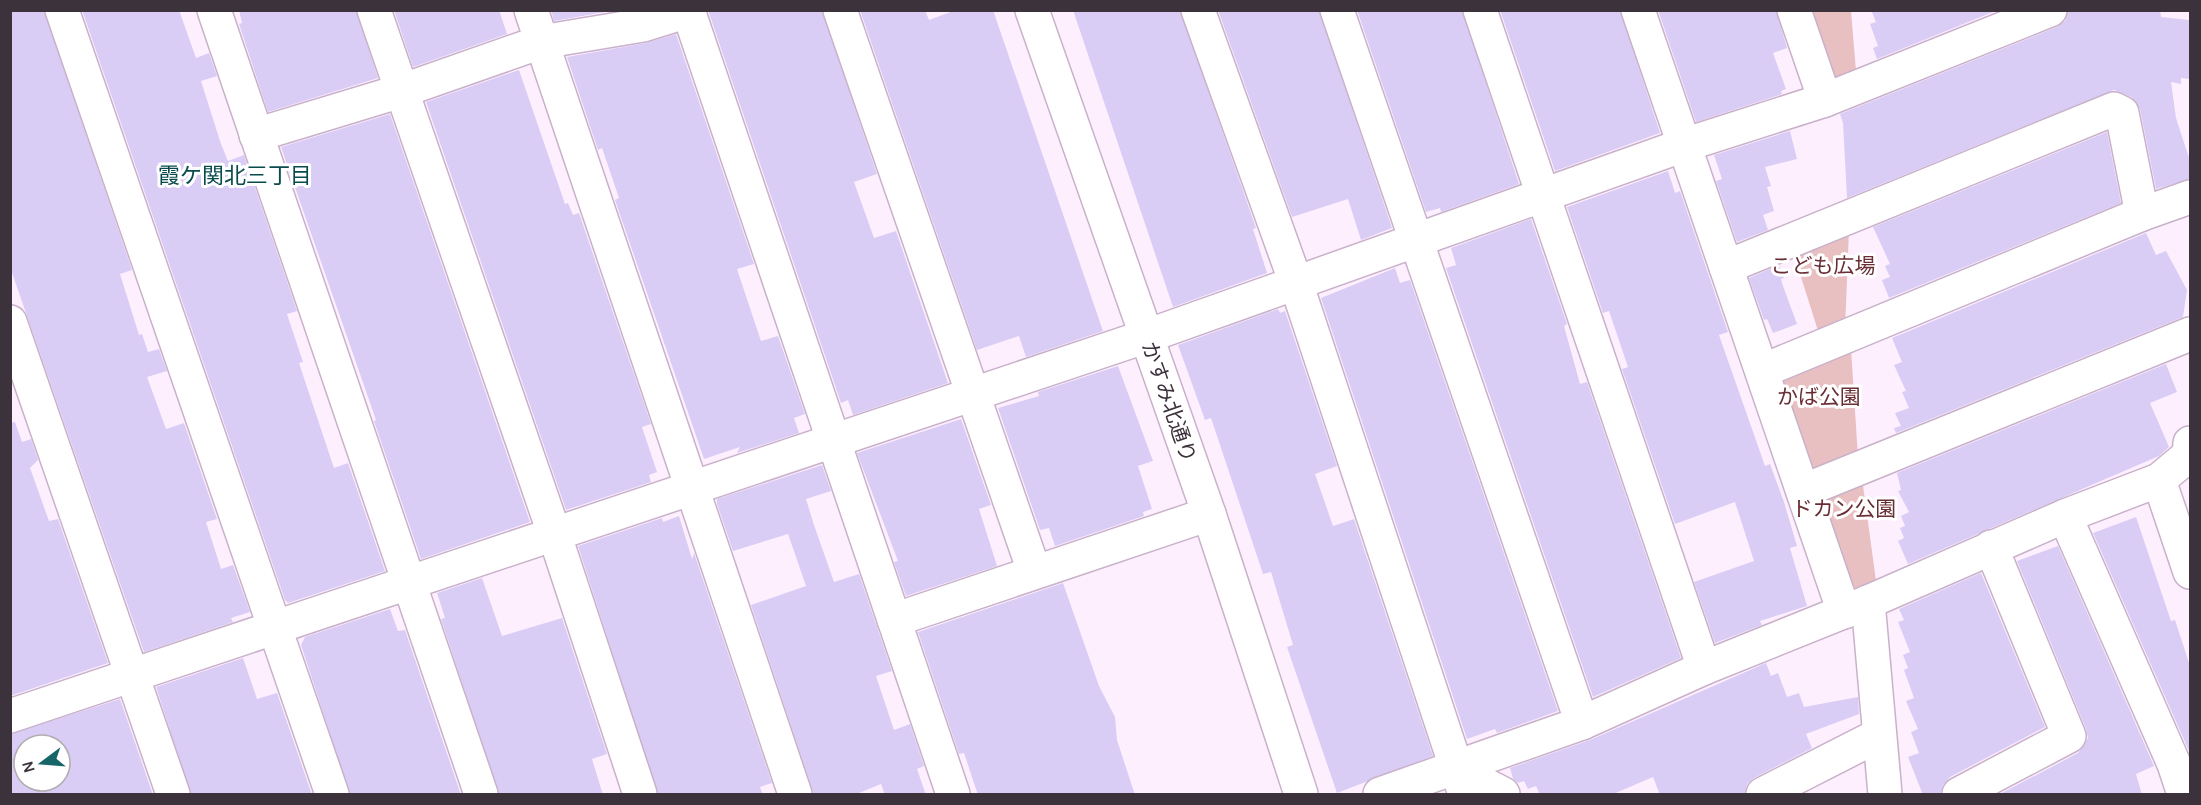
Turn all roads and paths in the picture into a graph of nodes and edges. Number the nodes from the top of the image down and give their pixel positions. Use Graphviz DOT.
graph roads {
  1 [pos="62,10"];
  2 [pos="214,10"];
  3 [pos="374,10"];
  4 [pos="531,10"];
  5 [pos="840,10"];
  6 [pos="1032,10"];
  7 [pos="1198,10"];
  8 [pos="1337,10"];
  9 [pos="1480,10"];
  10 [pos="1638,10"];
  11 [pos="1794,10"];
  12 [pos="2050,10"];
  13 [pos="688,11"];
  14 [pos="541,42"];
  15 [pos="401,91"];
  16 [pos="1825,100"];
  17 [pos="256,135"];
  18 [pos="1684,145"];
  19 [pos="1543,195"];
  20 [pos="2190,197"];
  21 [pos="2142,214"];
  22 [pos="1417,240"];
  23 [pos="1726,267"];
  24 [pos="1296,283"];
  25 [pos="10,322"];
  26 [pos="2190,334"];
  27 [pos="1147,336"];
  28 [pos="1762,371"];
  29 [pos="973,395"];
  30 [pos="832,442"];
  31 [pos="2190,443"];
  32 [pos="2159,480"];
  33 [pos="693,488"];
  34 [pos="1803,492"];
  35 [pos="1209,514"];
  36 [pos="2065,516"];
  37 [pos="554,533"];
  38 [pos="1991,547"];
  39 [pos="1034,571"];
  40 [pos="2190,573"];
  41 [pos="409,583"];
  42 [pos="1856,607"];
  43 [pos="894,620"];
  44 [pos="275,628"];
  45 [pos="1704,668"];
  46 [pos="132,676"];
  47 [pos="10,716"];
  48 [pos="1582,723"];
  49 [pos="1879,735"];
  50 [pos="1460,782"];
  51 [pos="173,795"];
  52 [pos="332,795"];
  53 [pos="481,795"];
  54 [pos="640,795"];
  55 [pos="795,795"];
  56 [pos="953,795"];
  57 [pos="1301,795"];
  58 [pos="1380,795"];
  59 [pos="1503,795"];
  60 [pos="1763,795"];
  61 [pos="1885,795"];
  62 [pos="1959,795"];
  63 [pos="2184,795"];
  1 -- 44 [label="street"];
  2 -- 17 [label="street"];
  3 -- 15 [label="street"];
  4 -- 14 [label="street"];
  5 -- 29 [label="street"];
  6 -- 27 [label="street, かすみ北通り"];
  7 -- 24 [label="street"];
  8 -- 22 [label="street"];
  9 -- 19 [label="street"];
  10 -- 18 [label="street"];
  11 -- 16 [label="street"];
  12 -- 16 [label="street"];
  13 -- 14 [label="street"];
  13 -- 30 [label="street"];
  14 -- 15 [label="street"];
  14 -- 33 [label="street"];
  15 -- 17 [label="street"];
  15 -- 37 [label="street"];
  16 -- 18 [label="street"];
  17 -- 41 [label="street"];
  18 -- 19 [label="street"];
  18 -- 23 [label="street"];
  19 -- 22 [label="street"];
  19 -- 45 [label="street"];
  20 -- 21 [label="street"];
  21 -- 23 [label="street"];
  21 -- 28 [label="street"];
  22 -- 24 [label="street"];
  22 -- 48 [label="street"];
  23 -- 28 [label="street"];
  24 -- 27 [label="street"];
  24 -- 50 [label="street"];
  25 -- 46 [label="street"];
  26 -- 34 [label="street"];
  27 -- 29 [label="street"];
  27 -- 35 [label="street, かすみ北通り"];
  28 -- 34 [label="street"];
  29 -- 30 [label="street"];
  29 -- 39 [label="street"];
  30 -- 33 [label="street"];
  30 -- 43 [label="street"];
  31 -- 32 [label="street"];
  32 -- 36 [label="street"];
  32 -- 40 [label="street"];
  33 -- 37 [label="street"];
  33 -- 55 [label="street"];
  34 -- 42 [label="street"];
  35 -- 39 [label="street"];
  35 -- 57 [label="street, かすみ北通り"];
  36 -- 38 [label="street"];
  36 -- 63 [label="street"];
  37 -- 41 [label="street"];
  37 -- 54 [label="street"];
  38 -- 42 [label="street"];
  38 -- 62 [label="street"];
  39 -- 43 [label="street"];
  41 -- 44 [label="street"];
  41 -- 53 [label="street"];
  42 -- 45 [label="street"];
  42 -- 49 [label="street"];
  43 -- 56 [label="street"];
  44 -- 46 [label="street"];
  44 -- 52 [label="street"];
  45 -- 48 [label="street"];
  46 -- 47 [label="street"];
  46 -- 51 [label="street"];
  48 -- 50 [label="street"];
  49 -- 60 [label="street"];
  49 -- 61 [label="street"];
  50 -- 58 [label="street"];
  50 -- 59 [label="street"];
}
